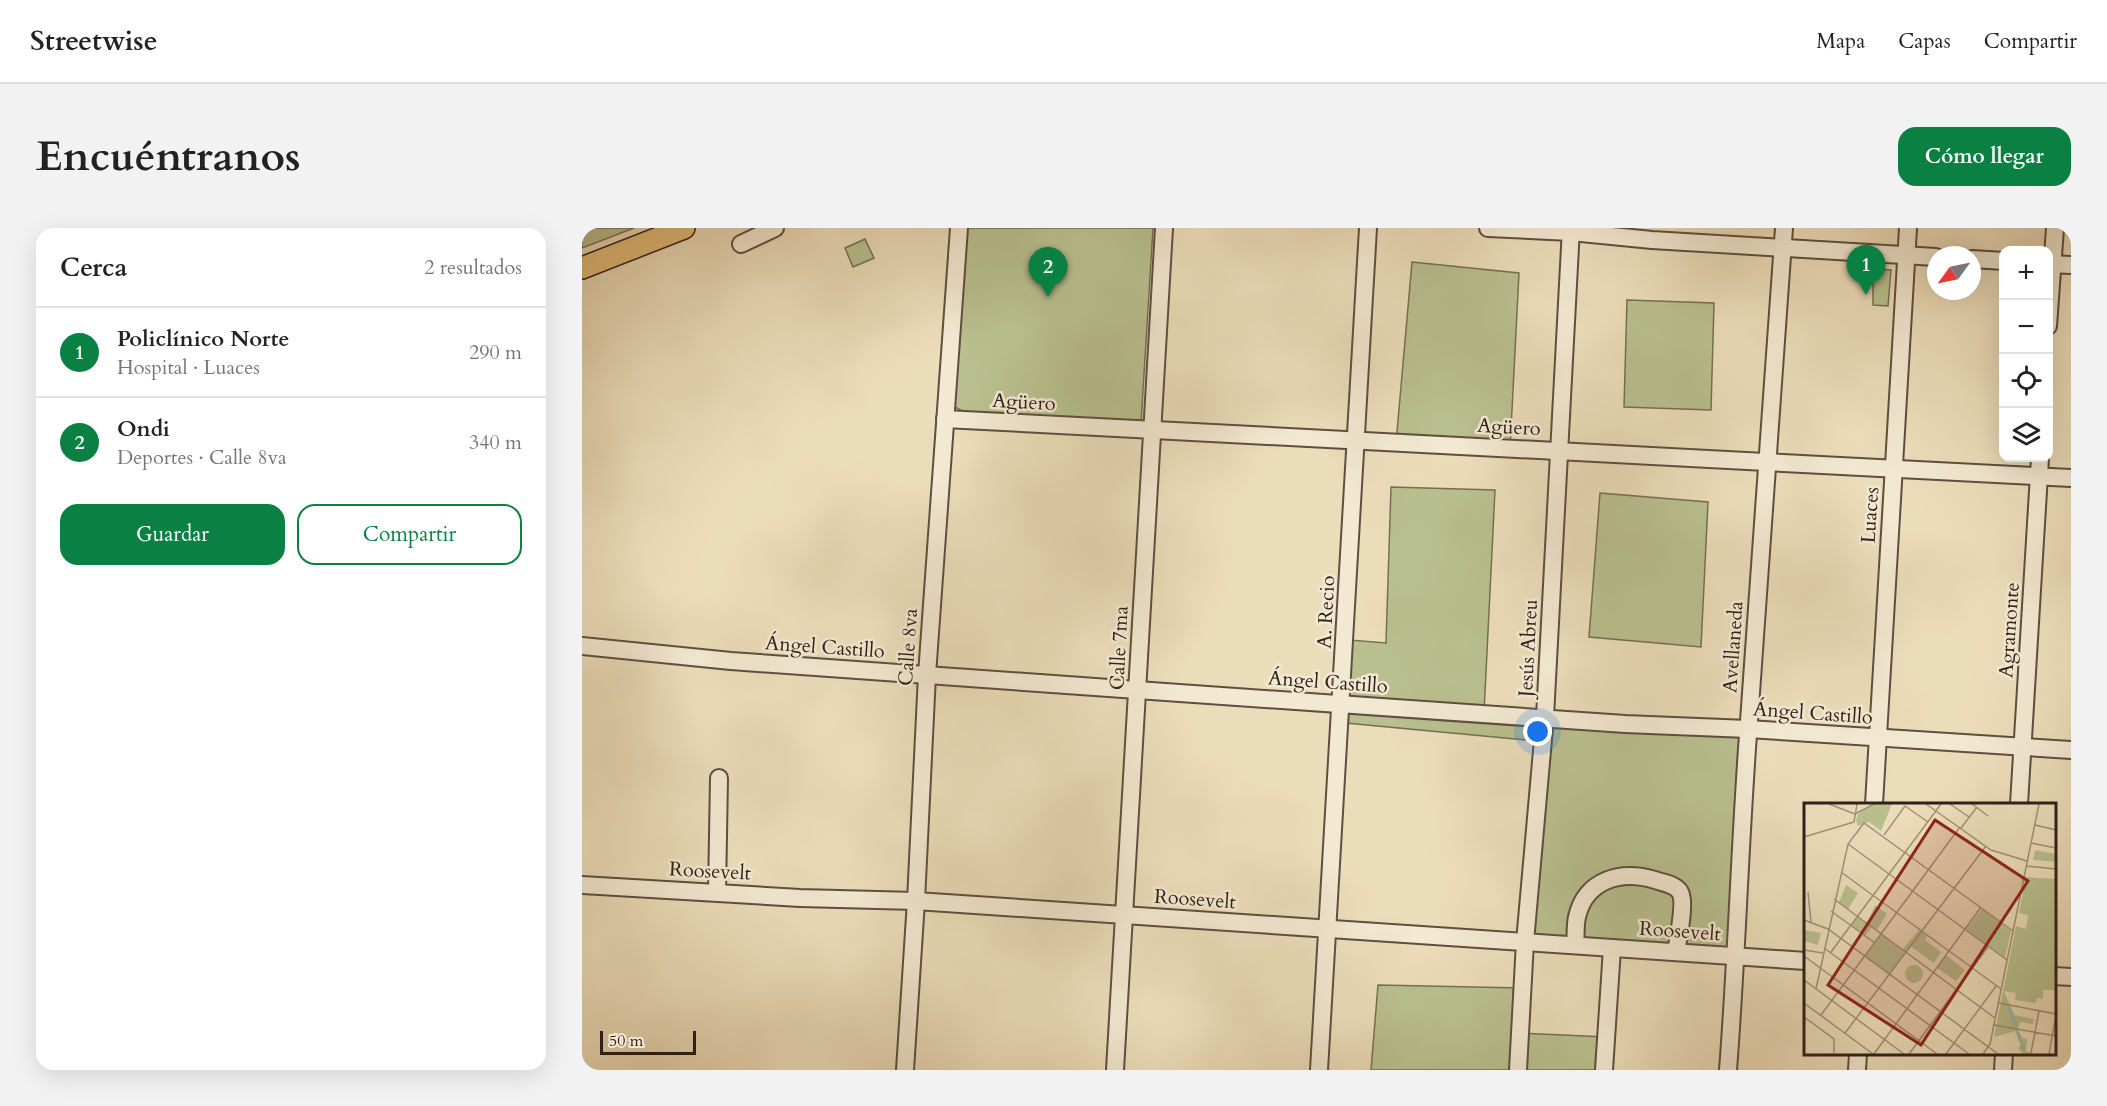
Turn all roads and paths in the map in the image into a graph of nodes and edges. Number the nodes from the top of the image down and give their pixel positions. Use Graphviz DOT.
graph roads {
  1 [pos="684,228"];
  2 [pos="776,228"];
  3 [pos="959,228"];
  4 [pos="1164,228"];
  5 [pos="1368,228"];
  6 [pos="1488,228"];
  7 [pos="1784,228"];
  8 [pos="1908,228"];
  9 [pos="2055,228"];
  10 [pos="1571,230"];
  11 [pos="741,244"];
  12 [pos="2052,246"];
  13 [pos="1782,248"];
  14 [pos="1906,255"];
  15 [pos="1927,256"];
  16 [pos="1981,260"];
  17 [pos="1999,261"];
  18 [pos="2053,264"];
  19 [pos="2071,265"];
  20 [pos="582,268"];
  21 [pos="945,419"];
  22 [pos="1153,430"];
  23 [pos="1357,440"];
  24 [pos="1559,451"];
  25 [pos="1769,462"];
  26 [pos="2040,462"];
  27 [pos="1894,469"];
  28 [pos="2039,476"];
  29 [pos="2071,478"];
  30 [pos="582,646"];
  31 [pos="927,675"];
  32 [pos="1138,690"];
  33 [pos="1341,704"];
  34 [pos="1545,717"];
  35 [pos="1748,729"];
  36 [pos="1878,738"];
  37 [pos="2022,747"];
  38 [pos="2071,750"];
  39 [pos="719,778"];
  40 [pos="1874,803"];
  41 [pos="2019,803"];
  42 [pos="582,885"];
  43 [pos="717,892"];
  44 [pos="916,901"];
  45 [pos="1125,915"];
  46 [pos="1329,929"];
  47 [pos="1525,942"];
  48 [pos="1575,945"];
  49 [pos="1612,948"];
  50 [pos="1676,952"];
  51 [pos="1737,956"];
  52 [pos="1804,961"];
  53 [pos="2056,976"];
  54 [pos="2071,977"];
  55 [pos="1858,1055"];
  56 [pos="2004,1055"];
  57 [pos="905,1070"];
  58 [pos="1115,1070"];
  59 [pos="1319,1070"];
  60 [pos="1518,1070"];
  61 [pos="1604,1070"];
  62 [pos="1728,1070"];
  63 [pos="1857,1070"];
  64 [pos="2003,1070"];
  1 -- 20 [label="main road"];
  2 -- 11 [label="street"];
  3 -- 21 [label="street, Calle 8va"];
  4 -- 22 [label="street, Calle 7ma"];
  5 -- 23 [label="street, A. Recio"];
  6 -- 10 [label="street"];
  7 -- 13 [label="street, Avellaneda"];
  8 -- 14 [label="street, Luaces"];
  9 -- 12 [label="street"];
  10 -- 13 [label="street"];
  10 -- 24 [label="street, Jesús Abreu"];
  13 -- 14 [label="street"];
  13 -- 25 [label="street, Avellaneda"];
  14 -- 15 [label="street"];
  14 -- 27 [label="street, Luaces"];
  16 -- 17 [label="street"];
  18 -- 19 [label="street"];
  21 -- 22 [label="street, Agüero"];
  21 -- 31 [label="street, Calle 8va"];
  22 -- 23 [label="street, Agüero"];
  22 -- 32 [label="street, Calle 7ma"];
  23 -- 24 [label="street, Agüero"];
  23 -- 33 [label="street, A. Recio"];
  24 -- 25 [label="street, Agüero"];
  24 -- 34 [label="street, Jesús Abreu"];
  25 -- 27 [label="street, Agüero"];
  25 -- 35 [label="street, Avellaneda"];
  26 -- 28 [label="street, Agramonte"];
  27 -- 28 [label="street, Agüero"];
  27 -- 36 [label="street, Luaces"];
  28 -- 29 [label="street, Agüero"];
  28 -- 37 [label="street, Agramonte"];
  30 -- 31 [label="street, Ángel Castillo"];
  31 -- 32 [label="street, Ángel Castillo"];
  31 -- 44 [label="street, Calle 8va"];
  32 -- 33 [label="street, Ángel Castillo"];
  32 -- 45 [label="street, Calle 7ma"];
  33 -- 34 [label="street, Ángel Castillo"];
  33 -- 46 [label="street, A. Recio"];
  34 -- 35 [label="street, Ángel Castillo"];
  34 -- 47 [label="street, Jesús Abreu"];
  35 -- 36 [label="street, Ángel Castillo"];
  35 -- 51 [label="street, Avellaneda"];
  36 -- 37 [label="street, Ángel Castillo"];
  36 -- 40 [label="street, Luaces"];
  37 -- 38 [label="street, Ángel Castillo"];
  37 -- 41 [label="street, Agramonte"];
  39 -- 43 [label="street"];
  42 -- 43 [label="street, Roosevelt"];
  43 -- 44 [label="street, Roosevelt"];
  44 -- 45 [label="street, Roosevelt"];
  44 -- 57 [label="street, Calle 8va"];
  45 -- 46 [label="street, Roosevelt"];
  45 -- 58 [label="street, Calle 7ma"];
  46 -- 47 [label="street, Roosevelt"];
  46 -- 59 [label="street, A. Recio"];
  47 -- 48 [label="street, Roosevelt"];
  47 -- 60 [label="street, Jesús Abreu"];
  48 -- 49 [label="street, Roosevelt"];
  48 -- 50 [label="street"];
  49 -- 50 [label="street, Roosevelt"];
  49 -- 61 [label="street"];
  50 -- 51 [label="street, Roosevelt"];
  51 -- 52 [label="street, Roosevelt"];
  51 -- 62 [label="street, Avellaneda"];
  53 -- 54 [label="street"];
  55 -- 63 [label="street"];
  56 -- 64 [label="street"];
}
